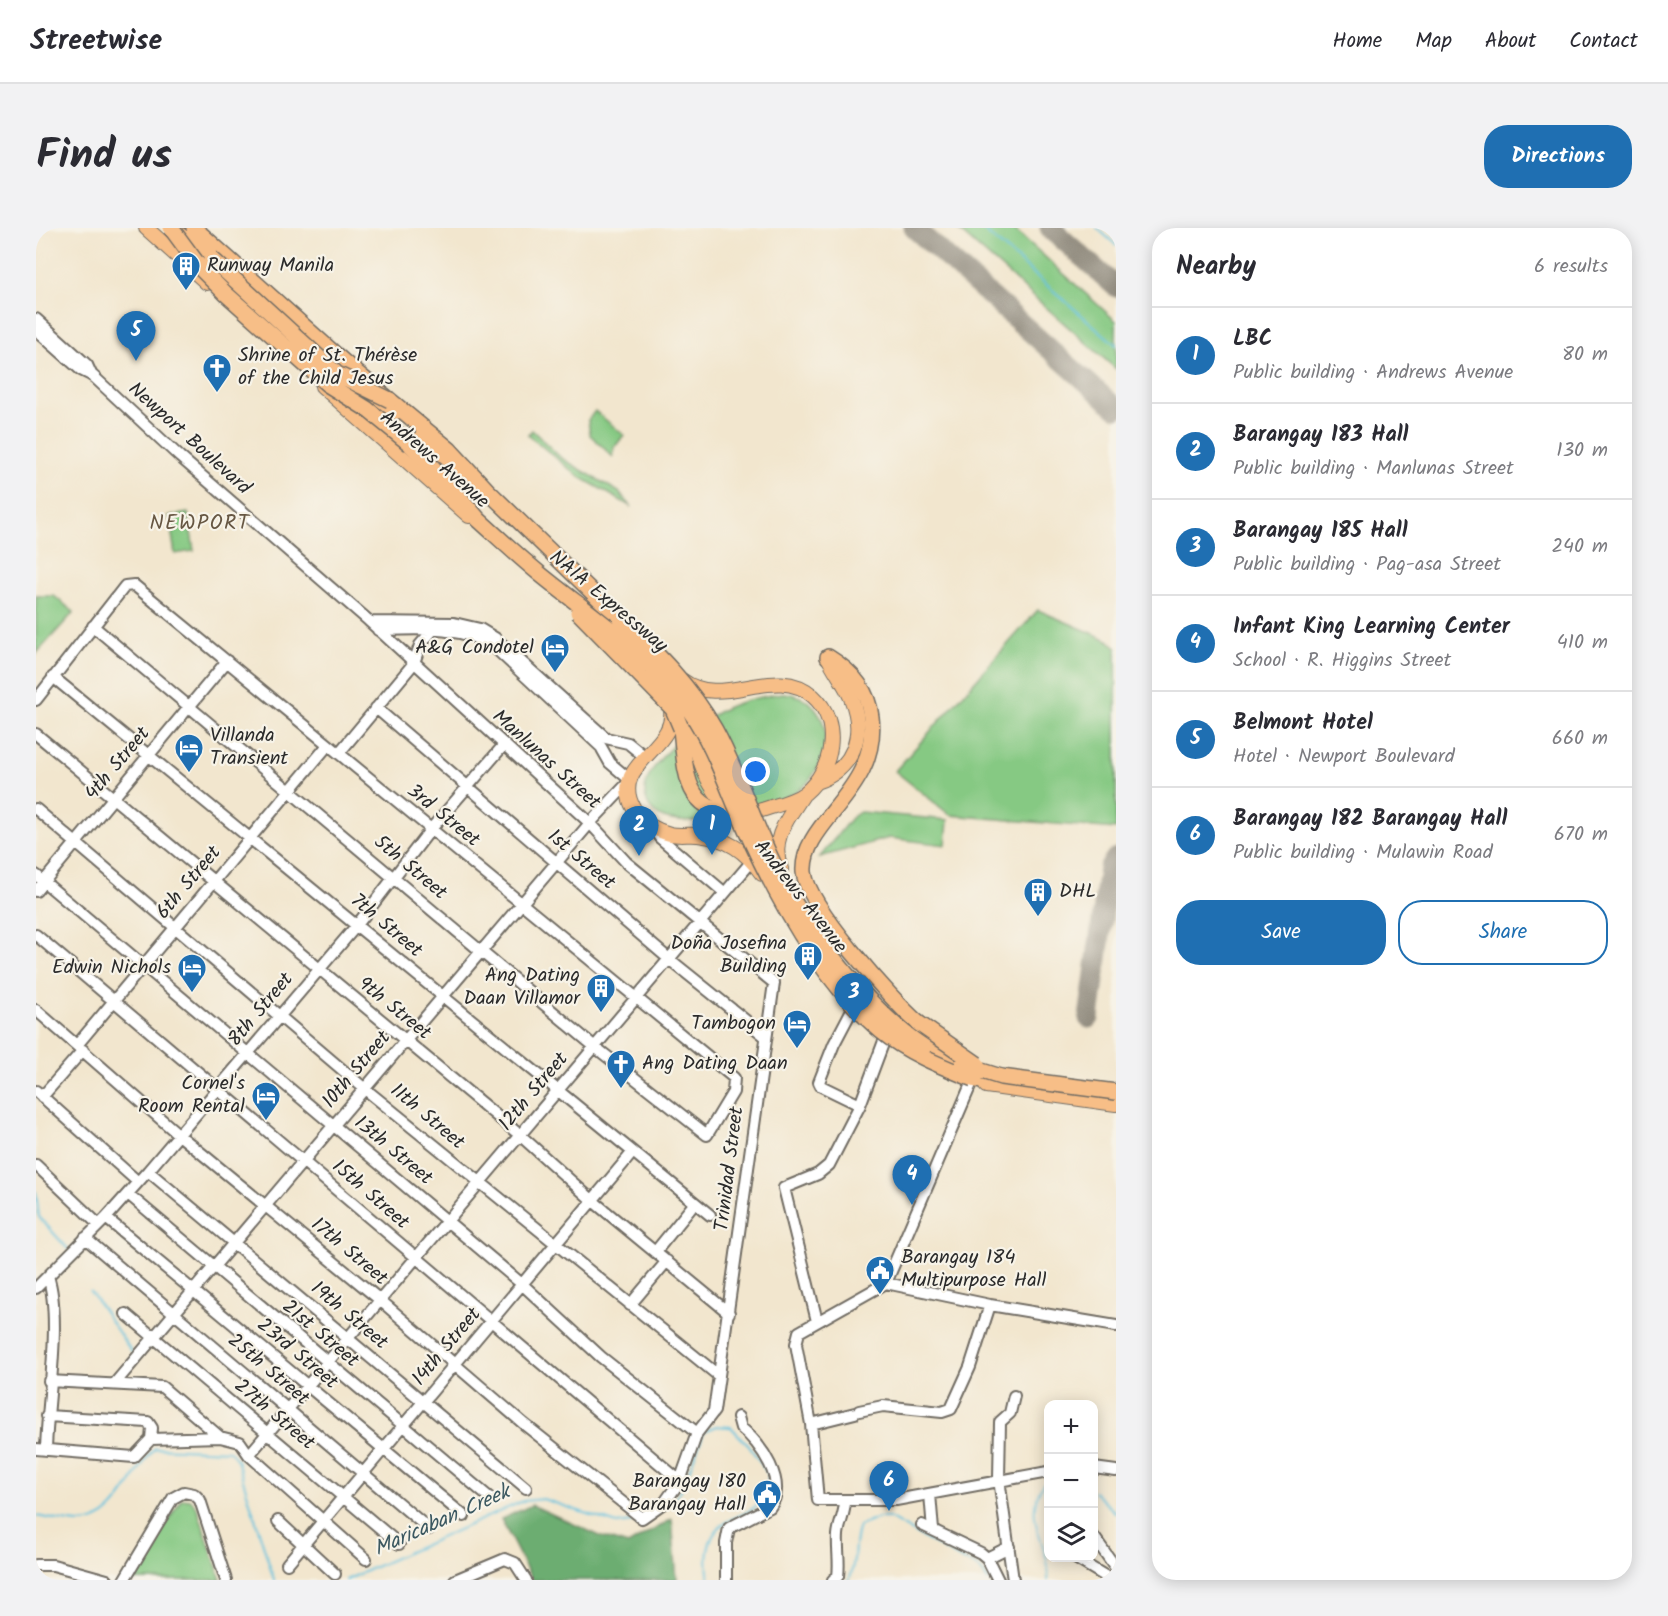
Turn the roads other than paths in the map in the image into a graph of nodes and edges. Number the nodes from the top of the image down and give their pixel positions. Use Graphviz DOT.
graph roads {
  1 [pos="146,228"];
  2 [pos="162,228"];
  3 [pos="171,228"];
  4 [pos="194,228"];
  5 [pos="208,261"];
  6 [pos="276,306"];
  7 [pos="36,319"];
  8 [pos="256,328"];
  9 [pos="36,330"];
  10 [pos="320,355"];
  11 [pos="93,376"];
  12 [pos="367,409"];
  13 [pos="397,411"];
  14 [pos="387,444"];
  15 [pos="540,574"];
  16 [pos="93,626"];
  17 [pos="374,626"];
  18 [pos="432,631"];
  19 [pos="828,657"];
  20 [pos="227,661"];
  21 [pos="414,663"];
  22 [pos="53,677"];
  23 [pos="661,687"];
  24 [pos="36,700"];
  25 [pos="189,707"];
  26 [pos="376,708"];
  27 [pos="36,734"];
  28 [pos="618,742"];
  29 [pos="328,745"];
  30 [pos="503,746"];
  31 [pos="339,753"];
  32 [pos="607,754"];
  33 [pos="150,755"];
  34 [pos="644,756"];
  35 [pos="629,781"];
  36 [pos="816,782"];
  37 [pos="467,787"];
  38 [pos="289,791"];
  39 [pos="803,795"];
  40 [pos="112,799"];
  41 [pos="36,809"];
  42 [pos="750,813"];
  43 [pos="590,824"];
  44 [pos="652,828"];
  45 [pos="431,829"];
  46 [pos="250,838"];
  47 [pos="75,842"];
  48 [pos="752,861"];
  49 [pos="556,863"];
  50 [pos="40,878"];
  51 [pos="394,878"];
  52 [pos="212,882"];
  53 [pos="36,891"];
  54 [pos="725,893"];
  55 [pos="522,904"];
  56 [pos="701,921"];
  57 [pos="357,925"];
  58 [pos="174,929"];
  59 [pos="36,936"];
  60 [pos="482,952"];
  61 [pos="669,959"];
  62 [pos="144,964"];
  63 [pos="318,970"];
  64 [pos="774,983"];
  65 [pos="444,997"];
  66 [pos="635,999"];
  67 [pos="113,1001"];
  68 [pos="856,1002"];
  69 [pos="36,1010"];
  70 [pos="279,1016"];
  71 [pos="901,1027"];
  72 [pos="765,1036"];
  73 [pos="890,1036"];
  74 [pos="405,1042"];
  75 [pos="80,1047"];
  76 [pos="595,1047"];
  77 [pos="249,1053"];
  78 [pos="998,1077"];
  79 [pos="972,1082"];
  80 [pos="217,1089"];
  81 [pos="365,1089"];
  82 [pos="558,1091"];
  83 [pos="1116,1092"];
  84 [pos="38,1093"];
  85 [pos="1072,1093"];
  86 [pos="1116,1102"];
  87 [pos="860,1105"];
  88 [pos="334,1125"];
  89 [pos="178,1134"];
  90 [pos="707,1135"];
  91 [pos="521,1136"];
  92 [pos="633,1152"];
  93 [pos="303,1162"];
  94 [pos="36,1165"];
  95 [pos="148,1171"];
  96 [pos="138,1182"];
  97 [pos="480,1184"];
  98 [pos="128,1194"];
  99 [pos="593,1201"];
  100 [pos="695,1203"];
  101 [pos="266,1206"];
  102 [pos="710,1215"];
  103 [pos="102,1221"];
  104 [pos="447,1221"];
  105 [pos="85,1238"];
  106 [pos="234,1244"];
  107 [pos="556,1246"];
  108 [pos="656,1251"];
  109 [pos="416,1258"];
  110 [pos="667,1261"];
  111 [pos="214,1268"];
  112 [pos="48,1276"];
  113 [pos="886,1283"];
  114 [pos="523,1285"];
  115 [pos="36,1288"];
  116 [pos="194,1291"];
  117 [pos="380,1300"];
  118 [pos="630,1305"];
  119 [pos="990,1305"];
  120 [pos="729,1313"];
  121 [pos="126,1314"];
  122 [pos="174,1315"];
  123 [pos="492,1321"];
  124 [pos="817,1321"];
  125 [pos="1116,1326"];
  126 [pos="155,1337"];
  127 [pos="347,1338"];
  128 [pos="327,1363"];
  129 [pos="455,1365"];
  130 [pos="719,1376"];
  131 [pos="49,1381"];
  132 [pos="116,1383"];
  133 [pos="307,1386"];
  134 [pos="1014,1396"];
  135 [pos="424,1402"];
  136 [pos="287,1410"];
  137 [pos="47,1416"];
  138 [pos="738,1417"];
  139 [pos="811,1424"];
  140 [pos="403,1426"];
  141 [pos="267,1433"];
  142 [pos="697,1433"];
  143 [pos="220,1437"];
  144 [pos="151,1439"];
  145 [pos="41,1450"];
  146 [pos="383,1450"];
  147 [pos="249,1455"];
  148 [pos="1098,1469"];
  149 [pos="1116,1471"];
  150 [pos="1044,1473"];
  151 [pos="363,1474"];
  152 [pos="999,1479"];
  153 [pos="680,1481"];
  154 [pos="526,1488"];
  155 [pos="930,1494"];
  156 [pos="343,1498"];
  157 [pos="491,1500"];
  158 [pos="845,1502"];
  159 [pos="464,1516"];
  160 [pos="642,1518"];
  161 [pos="278,1521"];
  162 [pos="323,1522"];
  163 [pos="922,1525"];
  164 [pos="429,1529"];
  165 [pos="933,1530"];
  166 [pos="304,1544"];
  167 [pos="399,1544"];
  168 [pos="1098,1545"];
  169 [pos="1008,1547"];
  170 [pos="987,1558"];
  171 [pos="366,1559"];
  172 [pos="1086,1562"];
  173 [pos="287,1564"];
  174 [pos="36,1565"];
  175 [pos="335,1574"];
  176 [pos="1113,1575"];
  177 [pos="838,1579"];
  178 [pos="108,1580"];
  179 [pos="124,1580"];
  180 [pos="226,1580"];
  181 [pos="455,1580"];
  182 [pos="526,1580"];
  183 [pos="726,1580"];
  184 [pos="998,1580"];
  185 [pos="1013,1580"];
  1 -- 8 [label="main road, Andrews Avenue"];
  2 -- 5 [label="highway"];
  3 -- 5 [label="highway"];
  3 -- 12 [label="highway, NAIA Expressway, bridge"];
  4 -- 6 [label="main road, Andrews Avenue"];
  4 -- 13 [label="highway, NAIA Expressway, bridge"];
  5 -- 12 [label="highway, bridge"];
  5 -- 13 [label="highway, bridge"];
  6 -- 8 [label="main road"];
  6 -- 13 [label="main road, Andrews Avenue"];
  7 -- 11 [label="street, Newport Boulevard"];
  8 -- 14 [label="main road, Andrews Avenue"];
  9 -- 11 [label="street, Newport Boulevard"];
  10 -- 13 [label="main road"];
  11 -- 17 [label="street, Newport Boulevard"];
  12 -- 15 [label="highway, NAIA Expressway, bridge"];
  13 -- 14 [label="main road"];
  13 -- 36 [label="main road, Andrews Avenue"];
  13 -- 78 [label="highway, NAIA Expressway, bridge"];
  14 -- 23 [label="main road, Andrews Avenue"];
  15 -- 42 [label="highway, bridge"];
  15 -- 86 [label="highway, NAIA Expressway, bridge"];
  16 -- 20 [label="street, 3rd Street"];
  16 -- 22 [label="street"];
  16 -- 25 [label="street, 5th Street"];
  17 -- 18 [label="street"];
  17 -- 21 [label="street, Manlunas Street"];
  17 -- 28 [label="street"];
  18 -- 21 [label="street"];
  18 -- 32 [label="street"];
  19 -- 36 [label="main road"];
  19 -- 78 [label="highway, bridge"];
  20 -- 25 [label="street, 4th Street"];
  20 -- 29 [label="street, 3rd Street"];
  21 -- 26 [label="street"];
  21 -- 30 [label="street, Manlunas Street"];
  22 -- 24 [label="street"];
  22 -- 33 [label="street, 7th Street"];
  23 -- 34 [label="main road"];
  23 -- 42 [label="main road, Andrews Avenue"];
  25 -- 33 [label="street, 4th Street"];
  25 -- 38 [label="street, 5th Street"];
  26 -- 31 [label="street"];
  26 -- 37 [label="street, 1st Street"];
  27 -- 40 [label="street, 9th Street"];
  28 -- 32 [label="street"];
  28 -- 34 [label="street"];
  29 -- 31 [label="street, 3rd Street"];
  29 -- 38 [label="street, 6th Street"];
  30 -- 37 [label="street, 8th Street"];
  30 -- 43 [label="street, Manlunas Street"];
  31 -- 45 [label="street, 3rd Street"];
  32 -- 35 [label="street"];
  33 -- 40 [label="street, 4th Street"];
  33 -- 46 [label="street, 7th Street"];
  34 -- 35 [label="main road"];
  35 -- 43 [label="street, 10th Street"];
  35 -- 44 [label="main road"];
  36 -- 39 [label="main road"];
  37 -- 45 [label="street, 8th Street"];
  37 -- 49 [label="street, 1st Street"];
  38 -- 46 [label="street, 6th Street"];
  38 -- 51 [label="street, 5th Street"];
  39 -- 42 [label="main road"];
  39 -- 71 [label="main road, Andrews Avenue"];
  40 -- 47 [label="street, 4th Street"];
  40 -- 52 [label="street, 9th Street"];
  41 -- 47 [label="street, 11th Street"];
  43 -- 49 [label="street, 10th Street"];
  43 -- 56 [label="street, Manlunas Street"];
  44 -- 48 [label="main road, Andrews Avenue"];
  44 -- 54 [label="street"];
  45 -- 51 [label="street, 8th Street"];
  45 -- 55 [label="street, 3rd Street"];
  46 -- 52 [label="street, 6th Street"];
  46 -- 57 [label="street, 7th Street"];
  47 -- 50 [label="street, 4th Street"];
  47 -- 58 [label="street, 11th Street"];
  48 -- 54 [label="street, 12th Street"];
  48 -- 68 [label="main road, Andrews Avenue"];
  49 -- 55 [label="street, 10th Street"];
  49 -- 61 [label="street, 1st Street"];
  50 -- 53 [label="street, 4th Street"];
  50 -- 62 [label="street, 13th Street"];
  51 -- 57 [label="street, 8th Street"];
  51 -- 60 [label="street, 5th Street"];
  52 -- 58 [label="street, 6th Street"];
  52 -- 63 [label="street, 9th Street"];
  54 -- 56 [label="street, 12th Street"];
  55 -- 60 [label="street, 10th Street"];
  55 -- 66 [label="street, 3rd Street"];
  56 -- 61 [label="street, 12th Street"];
  56 -- 64 [label="street, Manlunas Street"];
  57 -- 63 [label="street, 8th Street"];
  57 -- 65 [label="street, 7th Street"];
  58 -- 62 [label="street, 6th Street"];
  58 -- 70 [label="street, 11th Street"];
  59 -- 67 [label="street, 15th Street"];
  60 -- 65 [label="street, 10th Street"];
  60 -- 76 [label="street, 5th Street"];
  61 -- 66 [label="street, 12th Street"];
  61 -- 72 [label="street, 1st Street"];
  62 -- 67 [label="street, 6th Street"];
  62 -- 77 [label="street, 13th Street"];
  63 -- 70 [label="street, 8th Street"];
  63 -- 74 [label="street, 9th Street"];
  64 -- 72 [label="street, Trinidad Street"];
  65 -- 74 [label="street, 10th Street"];
  65 -- 82 [label="street, 7th Street"];
  66 -- 76 [label="street, 12th Street"];
  66 -- 90 [label="street, 3rd Street"];
  67 -- 75 [label="street, 6th Street"];
  67 -- 80 [label="street, 15th Street"];
  68 -- 73 [label="main road, Andrews Avenue"];
  68 -- 87 [label="street"];
  69 -- 75 [label="street, 17th Street"];
  70 -- 77 [label="street, 8th Street"];
  70 -- 81 [label="street, 11th Street"];
  71 -- 73 [label="main road"];
  71 -- 85 [label="main road, Andrews Avenue"];
  72 -- 120 [label="street, Trinidad Street"];
  73 -- 79 [label="main road, Andrews Avenue"];
  73 -- 87 [label="street"];
  74 -- 81 [label="street, 10th Street"];
  74 -- 91 [label="street, 9th Street"];
  75 -- 84 [label="street, 6th Street"];
  75 -- 89 [label="street, 17th Street"];
  76 -- 82 [label="street, 12th Street"];
  76 -- 90 [label="street, 5th Street"];
  77 -- 80 [label="street, 8th Street"];
  77 -- 88 [label="street, 13th Street"];
  78 -- 83 [label="highway, NAIA Expressway, bridge"];
  79 -- 85 [label="main road, Andrews Avenue"];
  79 -- 113 [label="street"];
  80 -- 89 [label="street, 8th Street"];
  80 -- 93 [label="street, 15th Street"];
  81 -- 88 [label="street, 10th Street"];
  81 -- 97 [label="street, 11th Street"];
  82 -- 91 [label="street, 12th Street"];
  82 -- 92 [label="street, 7th Street"];
  83 -- 85 [label="main road, Andrews Avenue"];
  84 -- 96 [label="street"];
  85 -- 86 [label="main road, Andrews Avenue"];
  87 -- 124 [label="street"];
  88 -- 93 [label="street, 10th Street"];
  88 -- 104 [label="street, 13th Street"];
  89 -- 95 [label="street, 8th Street"];
  89 -- 101 [label="street, 17th Street"];
  91 -- 97 [label="street, 12th Street"];
  91 -- 99 [label="street, 9th Street"];
  92 -- 99 [label="street, 14th Street"];
  92 -- 100 [label="street, 7th Street"];
  93 -- 101 [label="street, 10th Street"];
  93 -- 109 [label="street, 15th Street"];
  94 -- 103 [label="street"];
  95 -- 96 [label="street, 8th Street"];
  95 -- 106 [label="street, 19th Street"];
  96 -- 98 [label="street, 8th Street"];
  97 -- 104 [label="street, 12th Street"];
  97 -- 107 [label="street, 11th Street"];
  98 -- 103 [label="street, 8th Street"];
  98 -- 111 [label="street, 21st Street"];
  99 -- 107 [label="street, 14th Street"];
  99 -- 108 [label="street, 9th Street"];
  100 -- 102 [label="street, 7th Street"];
  100 -- 108 [label="street"];
  101 -- 106 [label="street, 10th Street"];
  101 -- 117 [label="street, 17th Street"];
  103 -- 105 [label="street, 8th Street"];
  103 -- 116 [label="street, 23rd Street"];
  104 -- 109 [label="street, 12th Street"];
  104 -- 114 [label="street, 13th Street"];
  105 -- 112 [label="street, 8th Street"];
  105 -- 122 [label="street, 25th Street"];
  106 -- 111 [label="street, 10th Street"];
  106 -- 127 [label="street, 19th Street"];
  107 -- 114 [label="street, 14th Street"];
  107 -- 118 [label="street, 11th Street"];
  108 -- 110 [label="street, 9th Street"];
  109 -- 117 [label="street, 12th Street"];
  109 -- 123 [label="street, 15th Street"];
  110 -- 118 [label="street"];
  110 -- 120 [label="street, 9th Street"];
  111 -- 116 [label="street, 10th Street"];
  111 -- 128 [label="street, 21st Street"];
  112 -- 115 [label="street, 8th Street"];
  112 -- 131 [label="street"];
  113 -- 119 [label="street"];
  113 -- 124 [label="street"];
  114 -- 123 [label="street, 14th Street"];
  114 -- 142 [label="street, 13th Street"];
  116 -- 122 [label="street, 10th Street"];
  116 -- 133 [label="street, 23rd Street"];
  117 -- 127 [label="street, 12th Street"];
  117 -- 129 [label="street, 17th Street"];
  118 -- 130 [label="street, 11th Street"];
  119 -- 125 [label="street"];
  119 -- 139 [label="street"];
  120 -- 130 [label="street, Trinidad Street"];
  121 -- 126 [label="street, 27th Street"];
  122 -- 126 [label="street, 10th Street"];
  122 -- 136 [label="street, 25th Street"];
  123 -- 129 [label="street, 14th Street"];
  123 -- 153 [label="street, 15th Street"];
  124 -- 139 [label="street"];
  126 -- 132 [label="street, 10th Street"];
  126 -- 141 [label="street, 27th Street"];
  127 -- 128 [label="street, 12th Street"];
  127 -- 135 [label="street, 19th Street"];
  128 -- 133 [label="street, 12th Street"];
  128 -- 140 [label="street, 21st Street"];
  129 -- 135 [label="street, 14th Street"];
  129 -- 160 [label="street, 17th Street"];
  130 -- 142 [label="street, Trinidad Street"];
  131 -- 132 [label="street"];
  131 -- 137 [label="street"];
  132 -- 143 [label="street"];
  133 -- 136 [label="street, 12th Street"];
  133 -- 146 [label="street, 23rd Street"];
  134 -- 152 [label="street"];
  135 -- 140 [label="street, 14th Street"];
  135 -- 154 [label="street, 19th Street"];
  136 -- 141 [label="street, 12th Street"];
  136 -- 151 [label="street, 25th Street"];
  137 -- 144 [label="street"];
  137 -- 145 [label="street"];
  138 -- 183 [label="street"];
  139 -- 158 [label="street"];
  140 -- 146 [label="street, 14th Street"];
  140 -- 157 [label="street, 21st Street"];
  141 -- 147 [label="street, 12th Street"];
  141 -- 156 [label="street, 27th Street"];
  142 -- 153 [label="street, Trinidad Street"];
  143 -- 144 [label="street"];
  143 -- 147 [label="street"];
  144 -- 145 [label="street"];
  146 -- 151 [label="street, 14th Street"];
  146 -- 159 [label="street, 23rd Street"];
  147 -- 162 [label="street"];
  148 -- 149 [label="street"];
  150 -- 152 [label="street"];
  151 -- 156 [label="street, 14th Street"];
  151 -- 164 [label="street, 25th Street"];
  152 -- 155 [label="street"];
  152 -- 169 [label="street"];
  153 -- 160 [label="street, Trinidad Street"];
  155 -- 158 [label="street"];
  155 -- 165 [label="street"];
  156 -- 162 [label="street, 14th Street"];
  156 -- 167 [label="street, 27th Street"];
  158 -- 177 [label="street"];
  161 -- 166 [label="street"];
  162 -- 166 [label="street, 14th Street"];
  162 -- 171 [label="street"];
  163 -- 165 [label="street"];
  165 -- 170 [label="street"];
  166 -- 173 [label="street, 14th Street"];
  166 -- 175 [label="street"];
  168 -- 176 [label="street"];
  169 -- 170 [label="street"];
  169 -- 185 [label="street"];
  170 -- 184 [label="street"];
  172 -- 176 [label="street"];
  174 -- 178 [label="street"];
  179 -- 180 [label="street"];
  181 -- 182 [label="street"];
}
